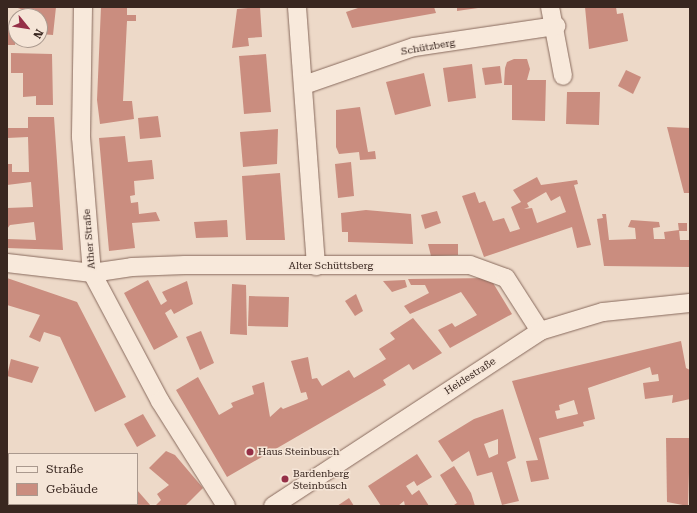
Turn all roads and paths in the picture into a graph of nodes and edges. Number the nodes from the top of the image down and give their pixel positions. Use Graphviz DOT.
graph roads {
  1 [pos="83,7"];
  2 [pos="297,7"];
  3 [pos="550,7"];
  4 [pos="556,26"];
  5 [pos="563,76"];
  6 [pos="304,85"];
  7 [pos="7,263"];
  8 [pos="316,266"];
  9 [pos="92,273"];
  10 [pos="690,303"];
  11 [pos="540,331"];
  12 [pos="226,506"];
  13 [pos="273,506"];
  1 -- 9 [label="street, Ather Straße"];
  2 -- 6 [label="street"];
  3 -- 4 [label="street"];
  4 -- 5 [label="street"];
  4 -- 6 [label="street, Schützberg"];
  6 -- 8 [label="street"];
  7 -- 9 [label="street, Alter Schüttsberg"];
  8 -- 9 [label="street, Alter Schüttsberg"];
  8 -- 11 [label="street, Alter Schüttsberg"];
  9 -- 12 [label="street, Ather Straße"];
  10 -- 11 [label="street, Heidestraße"];
  11 -- 13 [label="street, Heidestraße"];
}
